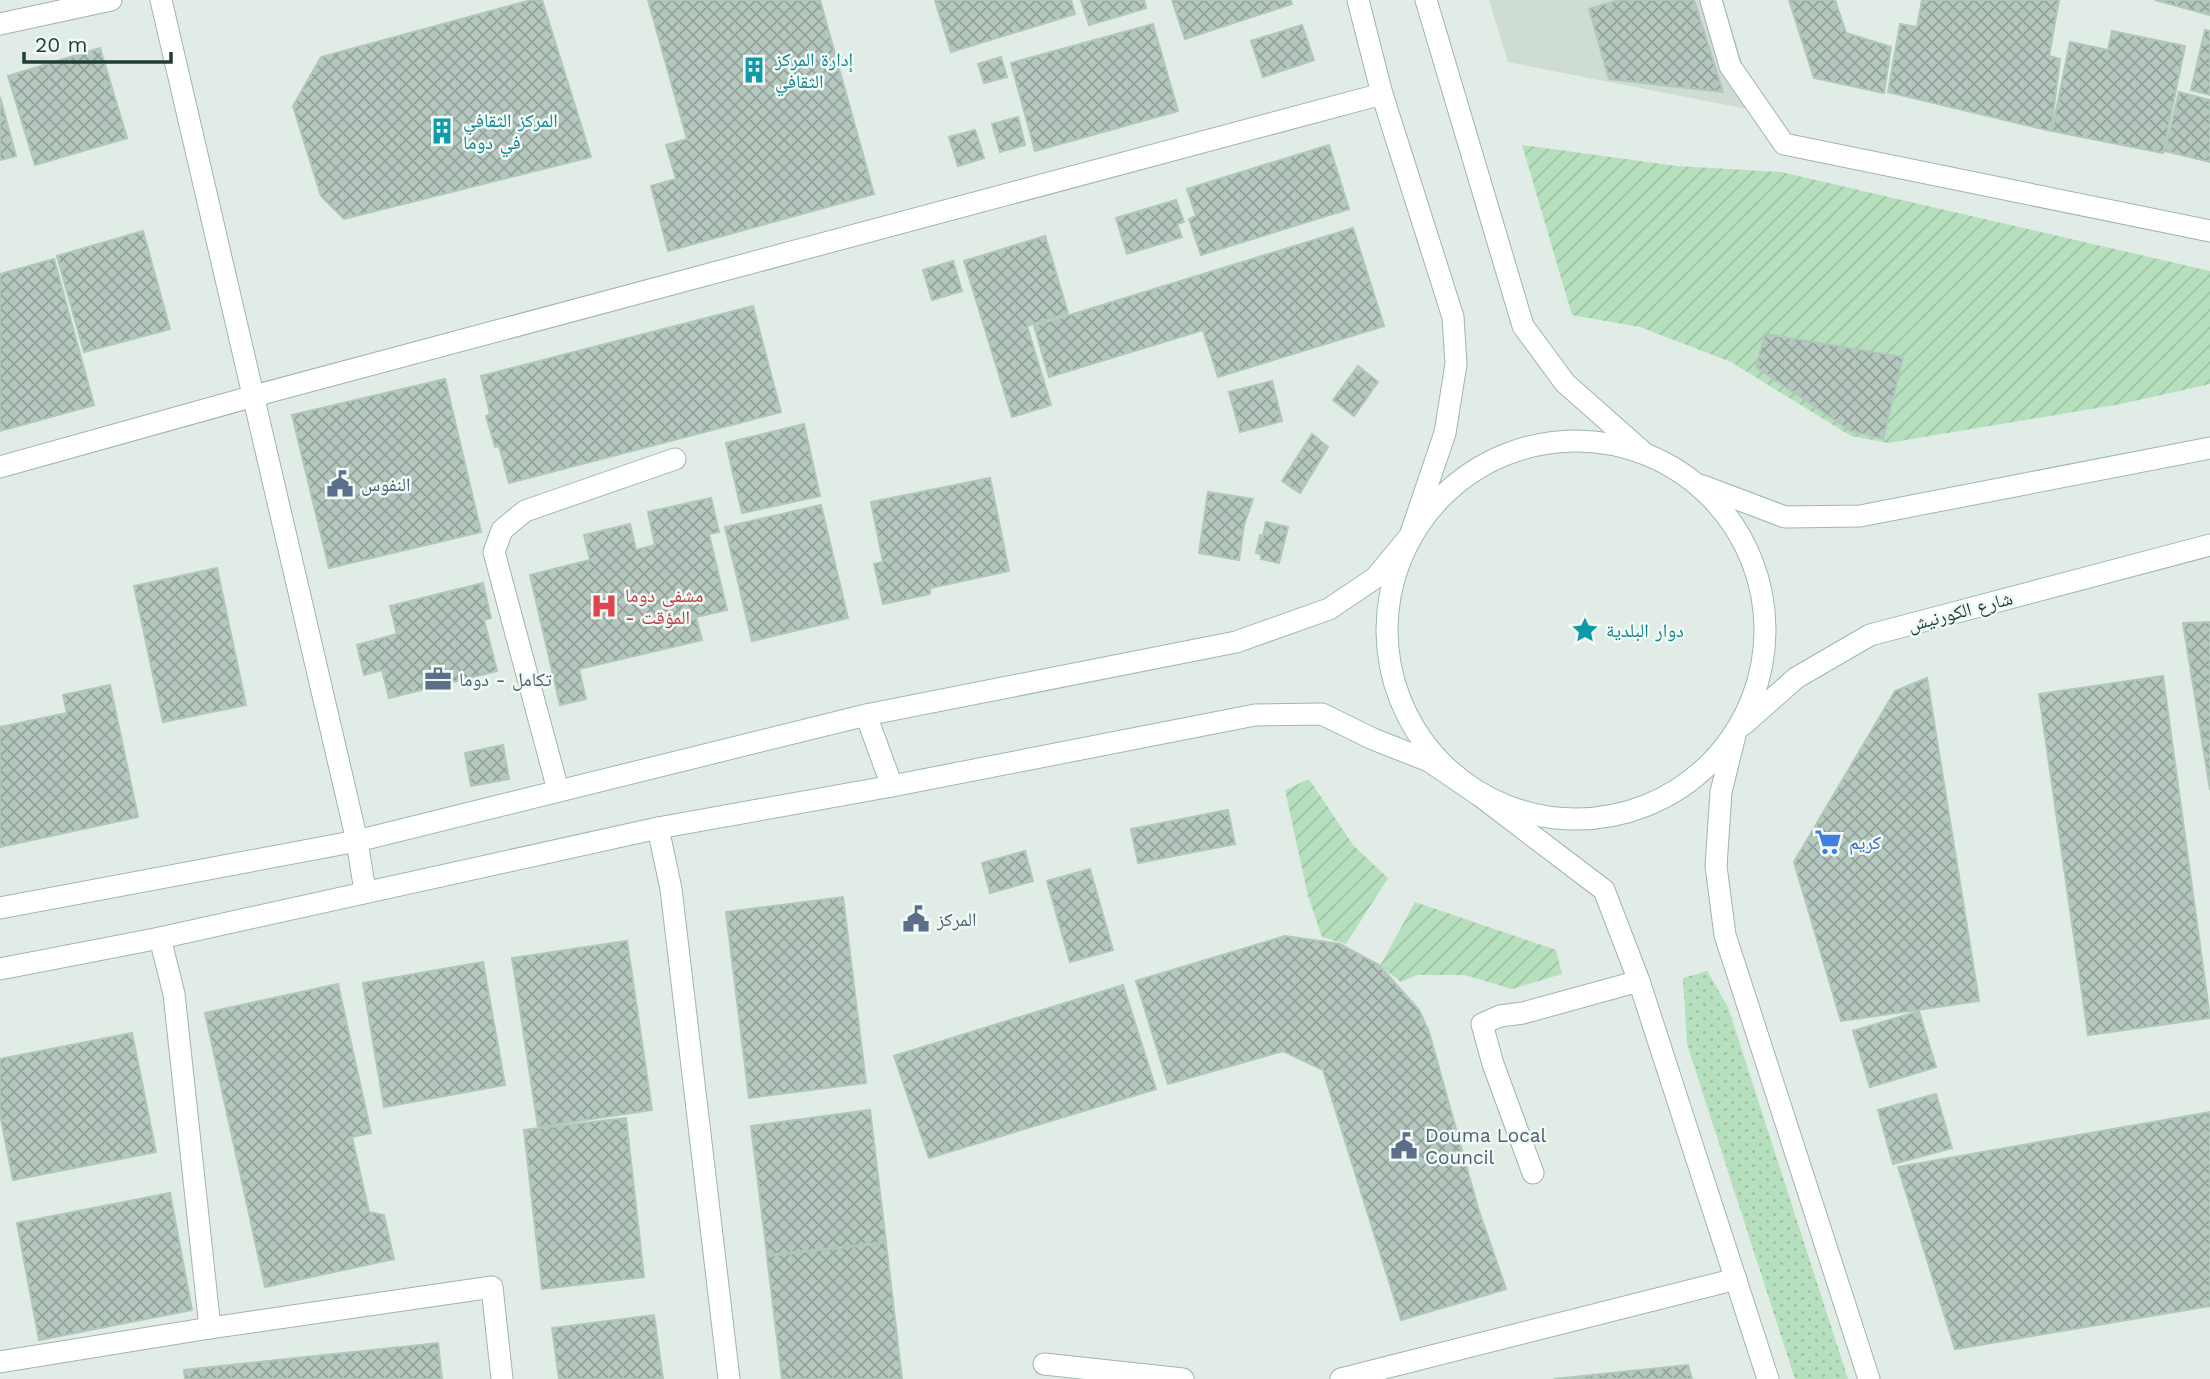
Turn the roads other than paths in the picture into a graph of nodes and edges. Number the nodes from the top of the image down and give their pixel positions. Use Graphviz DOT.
graph roads {
  1 [pos="111,0"];
  2 [pos="161,0"];
  3 [pos="1358,0"];
  4 [pos="1426,0"];
  5 [pos="1711,0"];
  6 [pos="0,24"];
  7 [pos="1382,94"];
  8 [pos="2210,231"];
  9 [pos="254,396"];
  10 [pos="2210,448"];
  11 [pos="1643,452"];
  12 [pos="675,459"];
  13 [pos="0,467"];
  14 [pos="1699,485"];
  15 [pos="1410,536"];
  16 [pos="2210,545"];
  17 [pos="866,715"];
  18 [pos="1736,731"];
  19 [pos="892,786"];
  20 [pos="558,790"];
  21 [pos="1479,795"];
  22 [pos="658,828"];
  23 [pos="356,841"];
  24 [pos="365,891"];
  25 [pos="0,908"];
  26 [pos="160,938"];
  27 [pos="0,969"];
  28 [pos="1639,981"];
  29 [pos="1533,1172"];
  30 [pos="1735,1279"];
  31 [pos="210,1328"];
  32 [pos="0,1362"];
  33 [pos="1044,1364"];
  34 [pos="502,1379"];
  35 [pos="729,1379"];
  36 [pos="1183,1379"];
  37 [pos="1341,1379"];
  38 [pos="1768,1379"];
  39 [pos="1869,1379"];
  1 -- 6 [label="street"];
  2 -- 9 [label="street"];
  3 -- 7 [label="street"];
  4 -- 11 [label="street"];
  5 -- 8 [label="street"];
  7 -- 9 [label="street"];
  7 -- 15 [label="street"];
  9 -- 13 [label="street"];
  9 -- 23 [label="street"];
  10 -- 14 [label="street"];
  11 -- 14 [label="street"];
  11 -- 15 [label="street"];
  12 -- 20 [label="street"];
  14 -- 18 [label="street"];
  15 -- 17 [label="street"];
  15 -- 21 [label="street"];
  16 -- 18 [label="street, شارع الكورنيش"];
  17 -- 19 [label="street"];
  17 -- 20 [label="street"];
  18 -- 21 [label="street"];
  18 -- 39 [label="street"];
  19 -- 21 [label="street"];
  19 -- 22 [label="street"];
  20 -- 23 [label="street"];
  21 -- 28 [label="street"];
  22 -- 24 [label="street"];
  22 -- 35 [label="street"];
  23 -- 24 [label="street"];
  23 -- 25 [label="street"];
  24 -- 26 [label="street"];
  26 -- 27 [label="street"];
  26 -- 31 [label="street"];
  28 -- 29 [label="street"];
  28 -- 30 [label="street"];
  30 -- 37 [label="street"];
  30 -- 38 [label="street"];
  31 -- 32 [label="street"];
  31 -- 34 [label="street"];
  33 -- 36 [label="street"];
}
